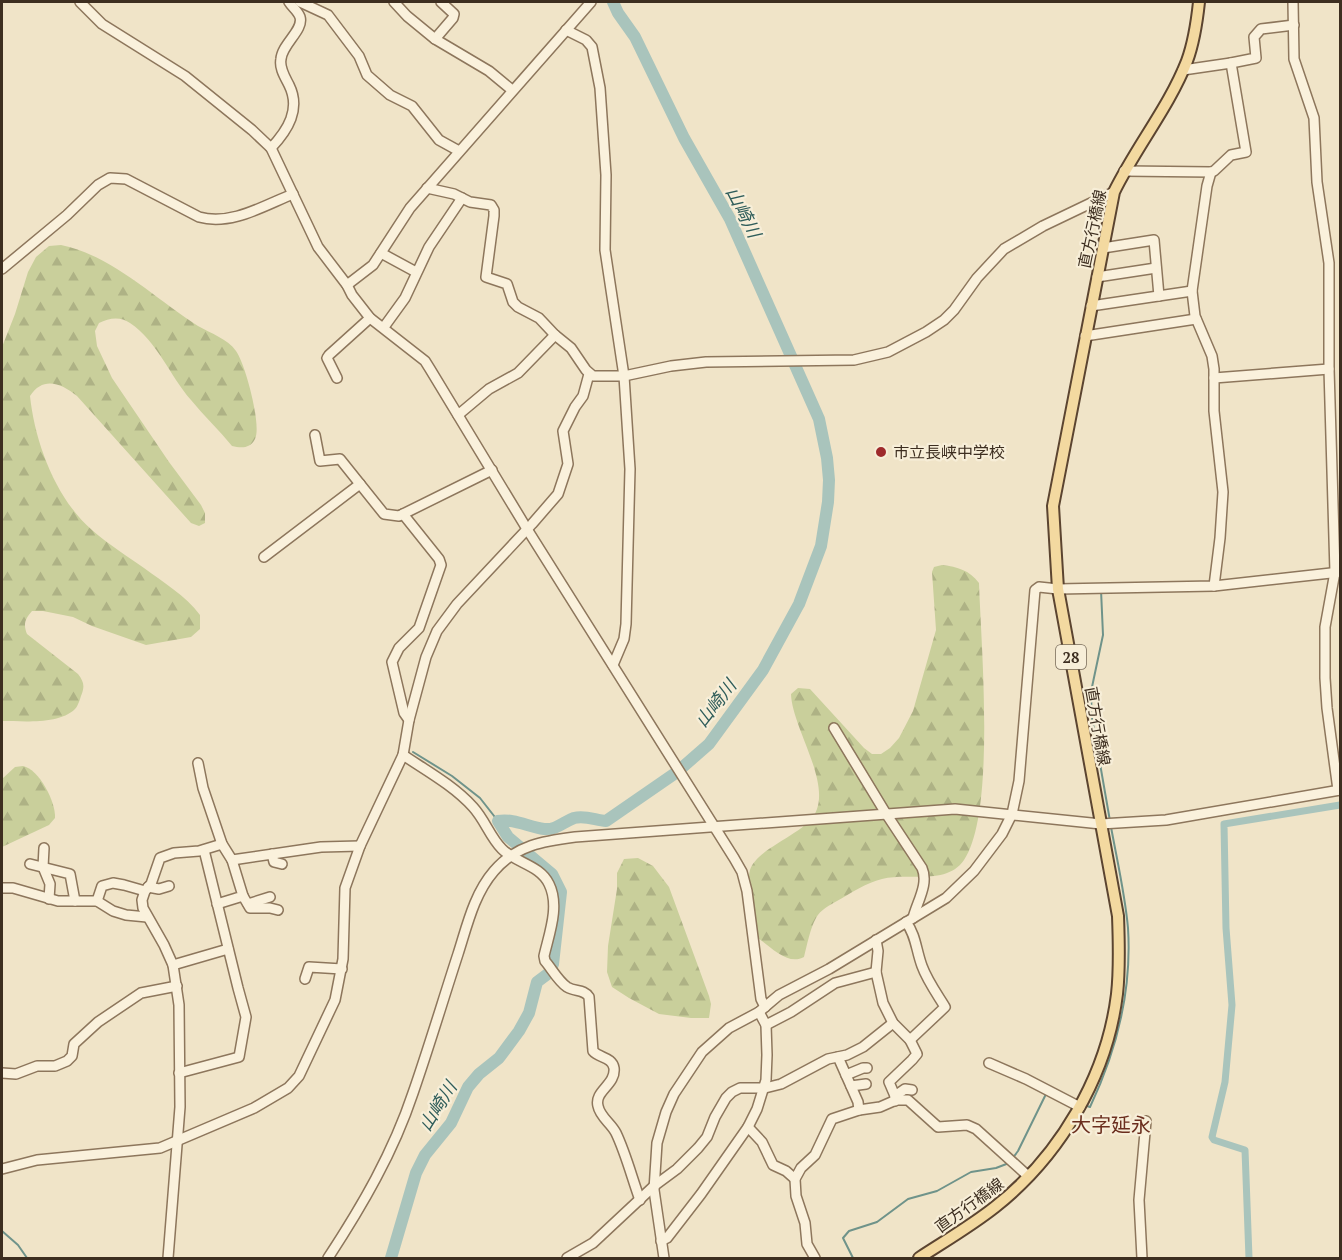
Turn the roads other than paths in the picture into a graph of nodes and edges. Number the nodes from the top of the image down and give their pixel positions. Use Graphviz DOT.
graph roads {
  1 [pos="80,2"];
  2 [pos="289,2"];
  3 [pos="300,2"];
  4 [pos="394,2"];
  5 [pos="441,2"];
  6 [pos="591,2"];
  7 [pos="1199,2"];
  8 [pos="1293,2"];
  9 [pos="1294,25"];
  10 [pos="566,30"];
  11 [pos="435,39"];
  12 [pos="1231,63"];
  13 [pos="1183,70"];
  14 [pos="512,90"];
  15 [pos="271,148"];
  16 [pos="459,151"];
  17 [pos="1124,171"];
  18 [pos="1211,172"];
  19 [pos="427,188"];
  20 [pos="1114,192"];
  21 [pos="293,194"];
  22 [pos="462,198"];
  23 [pos="1103,248"];
  24 [pos="381,253"];
  25 [pos="1156,268"];
  26 [pos="2,269"];
  27 [pos="416,272"];
  28 [pos="1097,277"];
  29 [pos="347,285"];
  30 [pos="1192,291"];
  31 [pos="1159,296"];
  32 [pos="1091,306"];
  33 [pos="370,318"];
  34 [pos="1196,319"];
  35 [pos="384,327"];
  36 [pos="555,335"];
  37 [pos="1085,336"];
  38 [pos="1329,369"];
  39 [pos="590,374"];
  40 [pos="624,376"];
  41 [pos="337,378"];
  42 [pos="1214,378"];
  43 [pos="458,415"];
  44 [pos="315,435"];
  45 [pos="492,470"];
  46 [pos="360,484"];
  47 [pos="403,514"];
  48 [pos="527,529"];
  49 [pos="264,557"];
  50 [pos="1338,572"];
  51 [pos="1214,586"];
  52 [pos="1058,589"];
  53 [pos="613,665"];
  54 [pos="409,720"];
  55 [pos="834,728"];
  56 [pos="403,755"];
  57 [pos="198,763"];
  58 [pos="1339,790"];
  59 [pos="885,812"];
  60 [pos="1012,814"];
  61 [pos="1101,824"];
  62 [pos="714,826"];
  63 [pos="222,844"];
  64 [pos="360,846"];
  65 [pos="44,849"];
  66 [pos="204,850"];
  67 [pos="272,854"];
  68 [pos="511,855"];
  69 [pos="232,860"];
  70 [pos="30,864"];
  71 [pos="282,864"];
  72 [pos="43,867"];
  73 [pos="169,886"];
  74 [pos="2,888"];
  75 [pos="147,889"];
  76 [pos="270,897"];
  77 [pos="49,899"];
  78 [pos="245,900"];
  79 [pos="75,901"];
  80 [pos="97,901"];
  81 [pos="218,904"];
  82 [pos="278,910"];
  83 [pos="147,916"];
  84 [pos="910,920"];
  85 [pos="876,940"];
  86 [pos="228,949"];
  87 [pos="173,965"];
  88 [pos="342,969"];
  89 [pos="876,972"];
  90 [pos="305,979"];
  91 [pos="177,987"];
  92 [pos="762,1009"];
  93 [pos="893,1023"];
  94 [pos="766,1025"];
  95 [pos="910,1040"];
  96 [pos="838,1057"];
  97 [pos="989,1063"];
  98 [pos="867,1068"];
  99 [pos="179,1072"];
  100 [pos="2,1073"];
  101 [pos="846,1075"];
  102 [pos="867,1084"];
  103 [pos="851,1086"];
  104 [pos="765,1088"];
  105 [pos="912,1090"];
  106 [pos="895,1099"];
  107 [pos="1080,1107"];
  108 [pos="860,1110"];
  109 [pos="1146,1121"];
  110 [pos="748,1127"];
  111 [pos="178,1141"];
  112 [pos="2,1169"];
  113 [pos="1028,1176"];
  114 [pos="795,1179"];
  115 [pos="654,1186"];
  116 [pos="640,1200"];
  117 [pos="661,1242"];
  118 [pos="168,1258"];
  119 [pos="328,1258"];
  120 [pos="567,1258"];
  121 [pos="664,1258"];
  122 [pos="815,1258"];
  123 [pos="920,1258"];
  124 [pos="1142,1258"];
  1 -- 15 [label="street"];
  2 -- 15 [label="street"];
  3 -- 16 [label="street"];
  4 -- 11 [label="street"];
  5 -- 11 [label="street"];
  6 -- 10 [label="street"];
  7 -- 13 [label="main road, 直方行橋線 / 28"];
  8 -- 9 [label="street"];
  9 -- 12 [label="street"];
  9 -- 38 [label="street"];
  10 -- 14 [label="street"];
  10 -- 40 [label="street"];
  11 -- 14 [label="street"];
  12 -- 13 [label="street"];
  12 -- 18 [label="street"];
  13 -- 17 [label="main road, 直方行橋線 / 28"];
  14 -- 16 [label="street"];
  15 -- 21 [label="street"];
  16 -- 19 [label="street"];
  17 -- 18 [label="street"];
  17 -- 20 [label="main road, 直方行橋線 / 28"];
  18 -- 30 [label="street"];
  19 -- 22 [label="street"];
  19 -- 24 [label="street"];
  20 -- 23 [label="main road, 直方行橋線 / 28"];
  20 -- 40 [label="street"];
  21 -- 26 [label="street"];
  21 -- 29 [label="street"];
  22 -- 27 [label="street"];
  22 -- 36 [label="street"];
  23 -- 25 [label="street"];
  23 -- 28 [label="main road, 直方行橋線 / 28"];
  24 -- 27 [label="street"];
  24 -- 29 [label="street"];
  25 -- 28 [label="street"];
  25 -- 31 [label="street"];
  27 -- 35 [label="street"];
  28 -- 32 [label="main road, 直方行橋線 / 28"];
  29 -- 33 [label="street"];
  30 -- 31 [label="street"];
  30 -- 34 [label="street"];
  31 -- 32 [label="street"];
  32 -- 37 [label="main road, 直方行橋線 / 28"];
  33 -- 35 [label="street"];
  33 -- 41 [label="street"];
  34 -- 37 [label="street"];
  34 -- 42 [label="street"];
  35 -- 43 [label="street"];
  36 -- 39 [label="street"];
  36 -- 43 [label="street"];
  37 -- 52 [label="main road, 直方行橋線 / 28"];
  38 -- 42 [label="street"];
  38 -- 50 [label="street"];
  39 -- 40 [label="street"];
  39 -- 48 [label="street"];
  40 -- 53 [label="street"];
  42 -- 51 [label="street"];
  43 -- 45 [label="street"];
  44 -- 46 [label="street"];
  45 -- 47 [label="street"];
  45 -- 48 [label="street"];
  46 -- 47 [label="street"];
  46 -- 49 [label="street"];
  47 -- 54 [label="street"];
  48 -- 53 [label="street"];
  48 -- 54 [label="street"];
  50 -- 51 [label="street"];
  50 -- 58 [label="street"];
  51 -- 52 [label="street"];
  52 -- 60 [label="street"];
  52 -- 61 [label="main road, 直方行橋線 / 28"];
  53 -- 62 [label="street"];
  54 -- 56 [label="street"];
  55 -- 59 [label="street"];
  56 -- 64 [label="street"];
  56 -- 68 [label="street"];
  57 -- 63 [label="street"];
  58 -- 61 [label="street"];
  59 -- 60 [label="street"];
  59 -- 62 [label="street"];
  59 -- 84 [label="street"];
  60 -- 61 [label="street"];
  60 -- 84 [label="street"];
  61 -- 107 [label="main road, 直方行橋線 / 28"];
  62 -- 68 [label="street"];
  62 -- 92 [label="street"];
  63 -- 66 [label="street"];
  63 -- 69 [label="street"];
  64 -- 67 [label="street"];
  64 -- 88 [label="street"];
  65 -- 72 [label="street"];
  66 -- 75 [label="street"];
  66 -- 81 [label="street"];
  67 -- 69 [label="street"];
  67 -- 71 [label="street"];
  68 -- 116 [label="street"];
  68 -- 119 [label="street"];
  69 -- 78 [label="street"];
  70 -- 72 [label="street"];
  72 -- 77 [label="street"];
  72 -- 79 [label="street"];
  73 -- 75 [label="street"];
  74 -- 77 [label="street"];
  75 -- 80 [label="street"];
  75 -- 83 [label="street"];
  76 -- 78 [label="street"];
  77 -- 79 [label="street"];
  78 -- 81 [label="street"];
  78 -- 82 [label="street"];
  79 -- 80 [label="street"];
  80 -- 83 [label="street"];
  81 -- 86 [label="street"];
  83 -- 87 [label="street"];
  84 -- 85 [label="street"];
  84 -- 95 [label="street"];
  85 -- 89 [label="street"];
  85 -- 92 [label="street"];
  86 -- 87 [label="street"];
  86 -- 99 [label="street"];
  87 -- 91 [label="street"];
  88 -- 90 [label="street"];
  88 -- 111 [label="street"];
  89 -- 93 [label="street"];
  89 -- 94 [label="street"];
  91 -- 99 [label="street"];
  91 -- 100 [label="street"];
  92 -- 94 [label="street"];
  92 -- 115 [label="street"];
  93 -- 95 [label="street"];
  93 -- 96 [label="street"];
  94 -- 104 [label="street"];
  95 -- 106 [label="street"];
  96 -- 101 [label="street"];
  96 -- 104 [label="street"];
  97 -- 107 [label="street"];
  98 -- 101 [label="street"];
  99 -- 111 [label="street"];
  101 -- 103 [label="street"];
  102 -- 103 [label="street"];
  103 -- 108 [label="street"];
  104 -- 110 [label="street"];
  104 -- 115 [label="street"];
  105 -- 106 [label="street"];
  106 -- 108 [label="street"];
  106 -- 113 [label="street"];
  107 -- 113 [label="main road, 直方行橋線 / 28"];
  108 -- 114 [label="street"];
  109 -- 124 [label="street"];
  110 -- 114 [label="street"];
  110 -- 117 [label="street"];
  111 -- 112 [label="street"];
  111 -- 118 [label="street"];
  113 -- 123 [label="main road, 直方行橋線 / 28"];
  114 -- 122 [label="street"];
  115 -- 116 [label="street"];
  115 -- 117 [label="street"];
  116 -- 120 [label="street"];
  117 -- 121 [label="street"];
}
